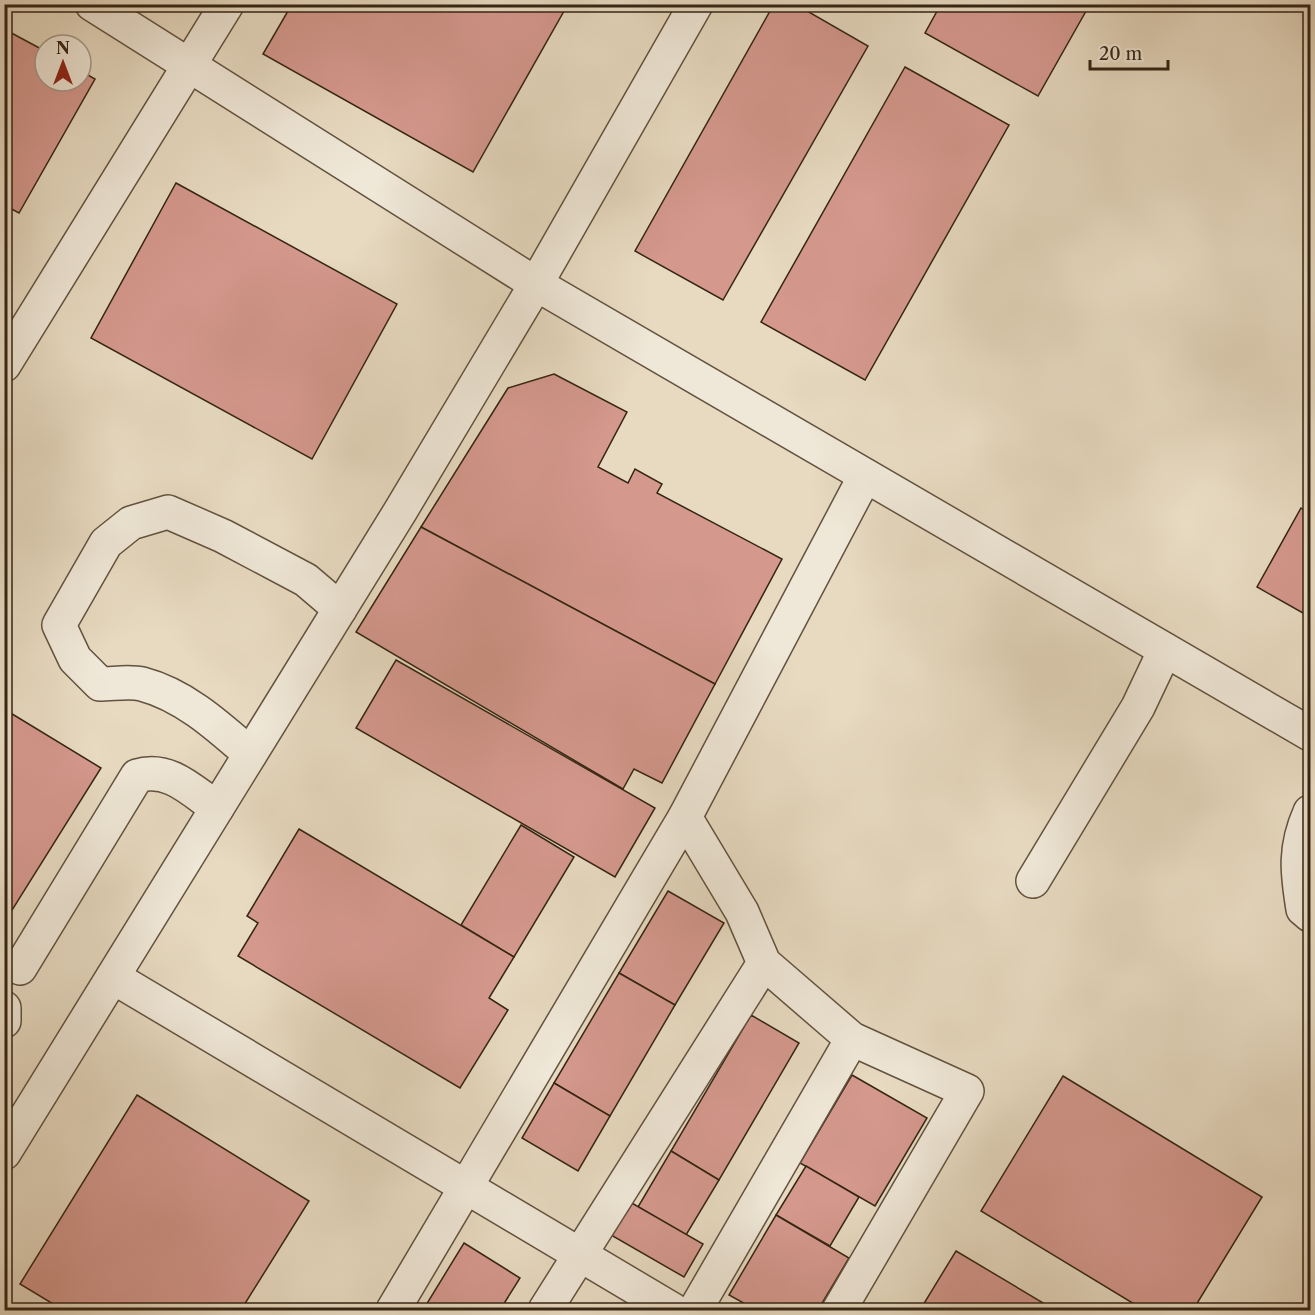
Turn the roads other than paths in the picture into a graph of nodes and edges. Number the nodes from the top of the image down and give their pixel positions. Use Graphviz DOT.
graph roads {
  1 [pos="92,4"];
  2 [pos="227,4"];
  3 [pos="696,4"];
  4 [pos="190,66"];
  5 [pos="536,284"];
  6 [pos="4,365"];
  7 [pos="865,476"];
  8 [pos="340,609"];
  9 [pos="1166,650"];
  10 [pos="1311,734"];
  11 [pos="250,754"];
  12 [pos="217,808"];
  13 [pos="1311,812"];
  14 [pos="685,817"];
  15 [pos="1033,881"];
  16 [pos="1311,915"];
  17 [pos="764,963"];
  18 [pos="20,968"];
  19 [pos="113,977"];
  20 [pos="4,1008"];
  21 [pos="4,1021"];
  22 [pos="852,1039"];
  23 [pos="4,1153"];
  24 [pos="465,1189"];
  25 [pos="579,1254"];
  26 [pos="393,1311"];
  27 [pos="545,1311"];
  28 [pos="673,1311"];
  29 [pos="695,1311"];
  30 [pos="839,1311"];
  1 -- 4 [label="street"];
  2 -- 4 [label="street"];
  3 -- 5 [label="street"];
  4 -- 5 [label="street"];
  4 -- 6 [label="street"];
  5 -- 7 [label="street"];
  5 -- 8 [label="street"];
  7 -- 9 [label="street"];
  7 -- 14 [label="street"];
  8 -- 11 [label="street"];
  8 -- 11 [label="street"];
  9 -- 10 [label="street"];
  9 -- 15 [label="street"];
  11 -- 12 [label="street"];
  12 -- 18 [label="street"];
  12 -- 19 [label="street"];
  13 -- 16 [label="street"];
  14 -- 17 [label="street"];
  14 -- 24 [label="street"];
  17 -- 22 [label="street"];
  17 -- 25 [label="street"];
  19 -- 23 [label="street"];
  19 -- 24 [label="street"];
  20 -- 21 [label="street"];
  22 -- 29 [label="street"];
  22 -- 30 [label="street"];
  24 -- 25 [label="street"];
  24 -- 26 [label="street"];
  25 -- 27 [label="street"];
  25 -- 28 [label="street"];
}
